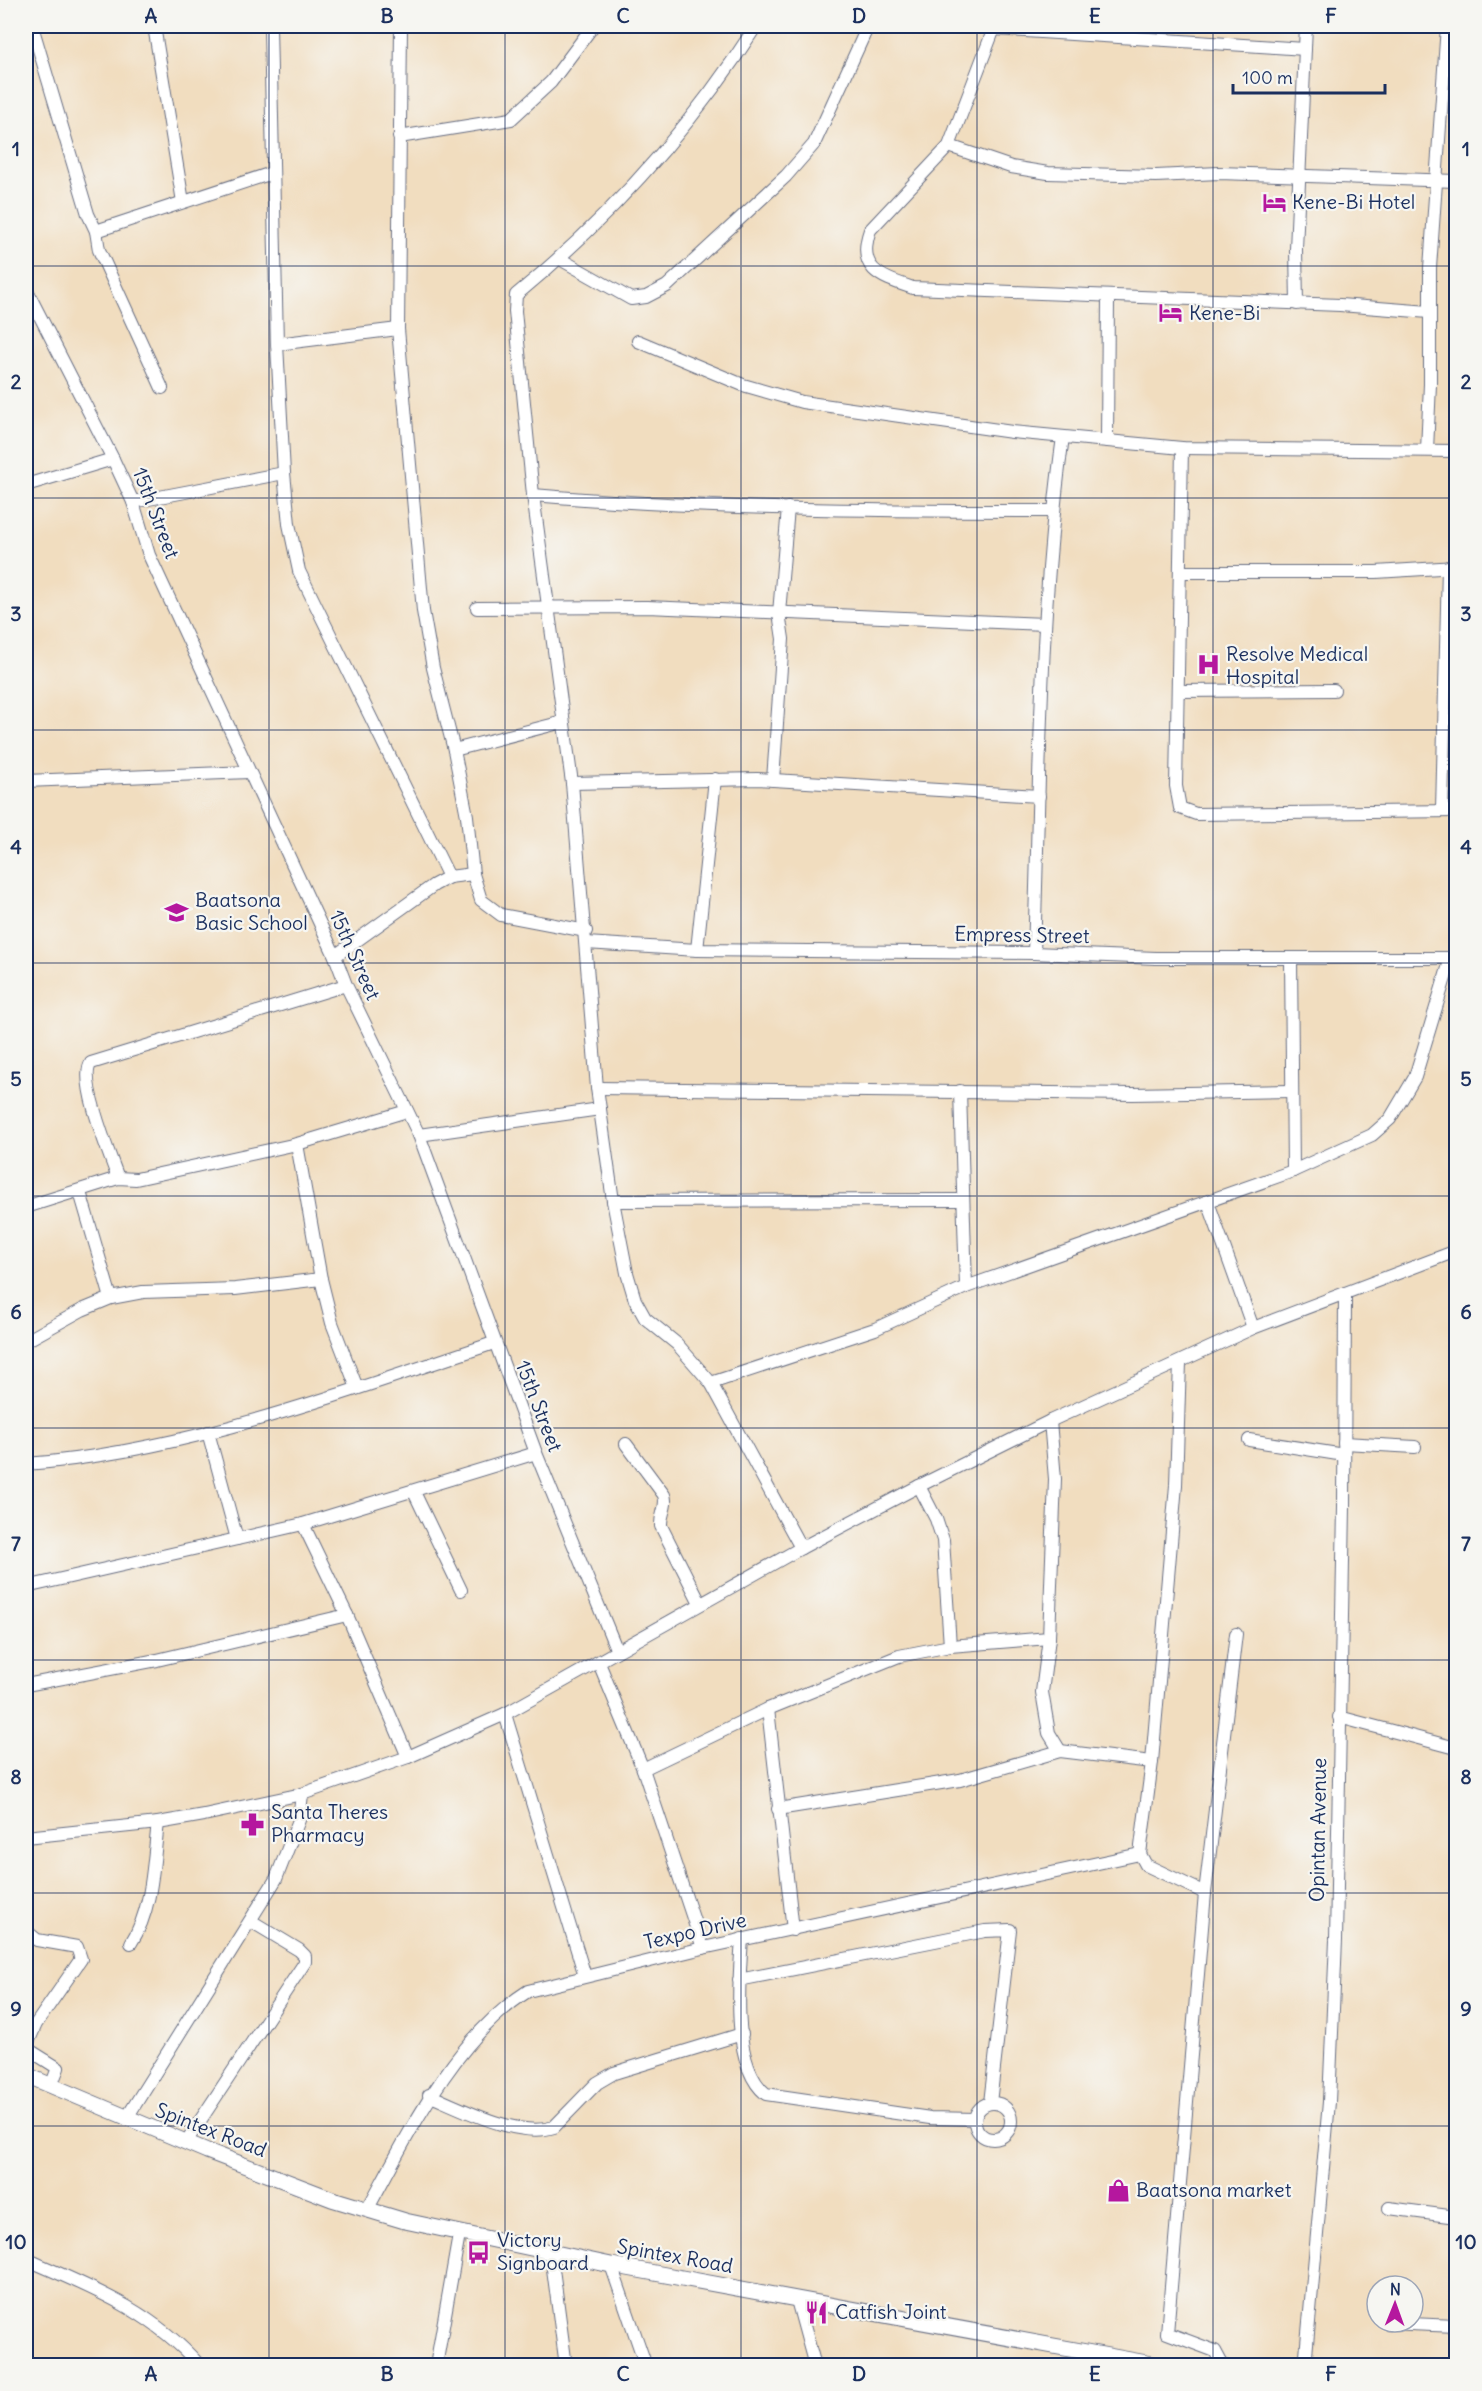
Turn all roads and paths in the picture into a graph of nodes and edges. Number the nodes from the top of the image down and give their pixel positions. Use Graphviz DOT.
graph roads {
  1 [pos="32,26"];
  2 [pos="154,26"];
  3 [pos="270,26"];
  4 [pos="401,26"];
  5 [pos="593,26"];
  6 [pos="756,26"];
  7 [pos="868,26"];
  8 [pos="1306,26"];
  9 [pos="1447,26"];
  10 [pos="994,27"];
  11 [pos="1305,49"];
  12 [pos="399,137"];
  13 [pos="949,146"];
  14 [pos="272,173"];
  15 [pos="1299,177"];
  16 [pos="1434,180"];
  17 [pos="1456,181"];
  18 [pos="183,202"];
  19 [pos="96,231"];
  20 [pos="560,259"];
  21 [pos="26,289"];
  22 [pos="1108,297"];
  23 [pos="1297,304"];
  24 [pos="1429,312"];
  25 [pos="398,329"];
  26 [pos="638,341"];
  27 [pos="277,344"];
  28 [pos="162,388"];
  29 [pos="1063,437"];
  30 [pos="1107,441"];
  31 [pos="1182,448"];
  32 [pos="1427,450"];
  33 [pos="1456,451"];
  34 [pos="113,459"];
  35 [pos="284,473"];
  36 [pos="26,485"];
  37 [pos="533,495"];
  38 [pos="133,502"];
  39 [pos="788,508"];
  40 [pos="1053,512"];
  41 [pos="1452,567"];
  42 [pos="1181,572"];
  43 [pos="549,607"];
  44 [pos="477,608"];
  45 [pos="779,613"];
  46 [pos="1045,624"];
  47 [pos="1334,690"];
  48 [pos="1179,691"];
  49 [pos="563,722"];
  50 [pos="454,750"];
  51 [pos="249,772"];
  52 [pos="716,779"];
  53 [pos="773,780"];
  54 [pos="26,781"];
  55 [pos="572,783"];
  56 [pos="1039,795"];
  57 [pos="1442,810"];
  58 [pos="1456,810"];
  59 [pos="473,874"];
  60 [pos="449,877"];
  61 [pos="586,937"];
  62 [pos="697,950"];
  63 [pos="1034,953"];
  64 [pos="335,956"];
  65 [pos="1454,958"];
  66 [pos="1291,959"];
  67 [pos="346,985"];
  68 [pos="597,1088"];
  69 [pos="960,1091"];
  70 [pos="1292,1091"];
  71 [pos="600,1109"];
  72 [pos="407,1110"];
  73 [pos="419,1135"];
  74 [pos="297,1144"];
  75 [pos="1293,1171"];
  76 [pos="118,1178"];
  77 [pos="80,1192"];
  78 [pos="962,1200"];
  79 [pos="613,1201"];
  80 [pos="1208,1203"];
  81 [pos="26,1207"];
  82 [pos="1456,1251"];
  83 [pos="321,1279"];
  84 [pos="966,1287"];
  85 [pos="1345,1293"];
  86 [pos="111,1298"];
  87 [pos="1253,1328"];
  88 [pos="26,1341"];
  89 [pos="494,1343"];
  90 [pos="1180,1362"];
  91 [pos="711,1383"];
  92 [pos="357,1388"];
  93 [pos="1050,1422"];
  94 [pos="208,1432"];
  95 [pos="1249,1440"];
  96 [pos="626,1444"];
  97 [pos="1415,1447"];
  98 [pos="1344,1449"];
  99 [pos="536,1453"];
  100 [pos="26,1464"];
  101 [pos="919,1486"];
  102 [pos="414,1492"];
  103 [pos="303,1524"];
  104 [pos="237,1539"];
  105 [pos="801,1548"];
  106 [pos="26,1587"];
  107 [pos="461,1590"];
  108 [pos="700,1603"];
  109 [pos="347,1615"];
  110 [pos="1236,1634"];
  111 [pos="1049,1638"];
  112 [pos="950,1646"];
  113 [pos="617,1651"];
  114 [pos="599,1663"];
  115 [pos="26,1685"];
  116 [pos="768,1709"];
  117 [pos="505,1714"];
  118 [pos="1339,1717"];
  119 [pos="1456,1749"];
  120 [pos="1060,1751"];
  121 [pos="408,1757"];
  122 [pos="1152,1762"];
  123 [pos="643,1769"];
  124 [pos="302,1794"];
  125 [pos="778,1809"];
  126 [pos="158,1823"];
  127 [pos="26,1837"];
  128 [pos="1140,1854"];
  129 [pos="1205,1893"];
  130 [pos="251,1921"];
  131 [pos="793,1930"];
  132 [pos="26,1931"];
  133 [pos="742,1939"];
  134 [pos="131,1943"];
  135 [pos="703,1948"];
  136 [pos="585,1976"];
  137 [pos="739,1980"];
  138 [pos="742,2034"];
  139 [pos="26,2047"];
  140 [pos="26,2076"];
  141 [pos="51,2086"];
  142 [pos="429,2095"];
  143 [pos="990,2103"];
  144 [pos="126,2119"];
  145 [pos="975,2119"];
  146 [pos="186,2142"];
  147 [pos="1389,2208"];
  148 [pos="367,2210"];
  149 [pos="1456,2217"];
  150 [pos="459,2235"];
  151 [pos="551,2254"];
  152 [pos="26,2259"];
  153 [pos="611,2265"];
  154 [pos="797,2300"];
  155 [pos="1425,2325"];
  156 [pos="1456,2326"];
  157 [pos="1109,2361"];
  158 [pos="200,2366"];
  159 [pos="436,2366"];
  160 [pos="566,2366"];
  161 [pos="646,2366"];
  162 [pos="815,2366"];
  163 [pos="1163,2366"];
  164 [pos="1222,2366"];
  165 [pos="1305,2366"];
  1 -- 19 [label="street"];
  2 -- 18 [label="street"];
  3 -- 14 [label="street"];
  4 -- 12 [label="street, Empress Street"];
  5 -- 12 [label="street"];
  6 -- 20 [label="street"];
  7 -- 20 [label="street"];
  8 -- 11 [label="street"];
  9 -- 16 [label="street"];
  10 -- 11 [label="street"];
  10 -- 13 [label="street"];
  11 -- 15 [label="street"];
  12 -- 25 [label="street, Empress Street"];
  13 -- 15 [label="street"];
  13 -- 22 [label="street"];
  14 -- 18 [label="street"];
  14 -- 27 [label="street"];
  15 -- 16 [label="street"];
  15 -- 23 [label="street"];
  16 -- 17 [label="street"];
  16 -- 24 [label="street"];
  18 -- 19 [label="street"];
  19 -- 28 [label="street"];
  20 -- 37 [label="street"];
  21 -- 34 [label="street, 15th Street"];
  22 -- 23 [label="street"];
  22 -- 30 [label="street"];
  23 -- 24 [label="street"];
  24 -- 32 [label="street"];
  25 -- 27 [label="street"];
  25 -- 50 [label="street, Empress Street"];
  26 -- 29 [label="street"];
  27 -- 35 [label="street"];
  29 -- 30 [label="street"];
  29 -- 40 [label="street"];
  30 -- 31 [label="street"];
  31 -- 32 [label="street"];
  31 -- 42 [label="street"];
  32 -- 33 [label="street"];
  34 -- 36 [label="street"];
  34 -- 38 [label="street, 15th Street"];
  35 -- 38 [label="street"];
  35 -- 60 [label="street"];
  37 -- 39 [label="street"];
  37 -- 43 [label="street"];
  38 -- 51 [label="street, 15th Street"];
  39 -- 40 [label="street"];
  39 -- 45 [label="street"];
  40 -- 46 [label="street"];
  41 -- 42 [label="street"];
  41 -- 57 [label="street"];
  42 -- 48 [label="street"];
  43 -- 44 [label="street"];
  43 -- 45 [label="street"];
  43 -- 49 [label="street"];
  45 -- 46 [label="street"];
  45 -- 53 [label="street"];
  46 -- 56 [label="street"];
  47 -- 48 [label="street"];
  48 -- 57 [label="street"];
  49 -- 50 [label="street"];
  49 -- 55 [label="street"];
  50 -- 59 [label="street, Empress Street"];
  51 -- 54 [label="street"];
  51 -- 64 [label="street, 15th Street"];
  52 -- 53 [label="street"];
  52 -- 55 [label="street"];
  52 -- 62 [label="street"];
  53 -- 56 [label="street"];
  55 -- 61 [label="street"];
  56 -- 63 [label="street"];
  57 -- 58 [label="street"];
  59 -- 60 [label="street"];
  59 -- 61 [label="street, Empress Street"];
  60 -- 64 [label="street"];
  61 -- 62 [label="street, Empress Street"];
  61 -- 68 [label="street"];
  62 -- 63 [label="street, Empress Street"];
  63 -- 66 [label="street, Empress Street"];
  64 -- 67 [label="street, 15th Street"];
  65 -- 66 [label="street, Empress Street"];
  65 -- 75 [label="street"];
  66 -- 70 [label="street"];
  67 -- 72 [label="street, 15th Street"];
  67 -- 76 [label="street"];
  68 -- 69 [label="street"];
  68 -- 71 [label="street"];
  69 -- 70 [label="street"];
  69 -- 78 [label="street"];
  70 -- 75 [label="street"];
  71 -- 73 [label="street"];
  71 -- 79 [label="street"];
  72 -- 73 [label="street, 15th Street"];
  72 -- 74 [label="street"];
  73 -- 89 [label="street, 15th Street"];
  74 -- 76 [label="street"];
  74 -- 83 [label="street"];
  75 -- 80 [label="street"];
  76 -- 77 [label="street"];
  77 -- 81 [label="street"];
  77 -- 86 [label="street"];
  78 -- 79 [label="street"];
  78 -- 84 [label="street"];
  79 -- 91 [label="street"];
  80 -- 84 [label="street"];
  80 -- 87 [label="street"];
  82 -- 85 [label="street"];
  83 -- 86 [label="street"];
  83 -- 92 [label="street"];
  84 -- 91 [label="street"];
  85 -- 87 [label="street"];
  85 -- 98 [label="street, Opintan Avenue"];
  86 -- 88 [label="street"];
  87 -- 90 [label="street"];
  89 -- 92 [label="street"];
  89 -- 99 [label="street, 15th Street"];
  90 -- 93 [label="street"];
  90 -- 122 [label="street"];
  91 -- 105 [label="street"];
  92 -- 94 [label="street"];
  93 -- 101 [label="street"];
  93 -- 111 [label="street"];
  94 -- 100 [label="street"];
  94 -- 104 [label="street"];
  95 -- 98 [label="street"];
  96 -- 108 [label="street"];
  97 -- 98 [label="street"];
  98 -- 118 [label="street, Opintan Avenue"];
  99 -- 102 [label="street"];
  99 -- 113 [label="street, 15th Street"];
  101 -- 105 [label="street"];
  101 -- 112 [label="street"];
  102 -- 103 [label="street"];
  102 -- 107 [label="street"];
  103 -- 104 [label="street"];
  103 -- 109 [label="street"];
  104 -- 106 [label="street"];
  105 -- 108 [label="street"];
  108 -- 113 [label="street"];
  109 -- 115 [label="street"];
  109 -- 121 [label="street"];
  110 -- 129 [label="street"];
  111 -- 112 [label="street"];
  111 -- 120 [label="street"];
  112 -- 116 [label="street"];
  113 -- 114 [label="street"];
  114 -- 117 [label="street"];
  114 -- 123 [label="street"];
  116 -- 123 [label="street"];
  116 -- 125 [label="street"];
  117 -- 121 [label="street"];
  117 -- 136 [label="street"];
  118 -- 119 [label="street"];
  118 -- 165 [label="street, Opintan Avenue"];
  120 -- 122 [label="street"];
  120 -- 125 [label="street"];
  121 -- 124 [label="street"];
  122 -- 128 [label="street"];
  123 -- 135 [label="street"];
  124 -- 126 [label="street"];
  124 -- 130 [label="street"];
  125 -- 131 [label="street"];
  126 -- 127 [label="street"];
  126 -- 134 [label="street"];
  128 -- 129 [label="street"];
  128 -- 131 [label="street, Texpo Drive"];
  129 -- 164 [label="street"];
  130 -- 144 [label="street"];
  130 -- 146 [label="street"];
  131 -- 133 [label="street, Texpo Drive"];
  132 -- 139 [label="street"];
  133 -- 135 [label="street, Texpo Drive"];
  133 -- 137 [label="street"];
  135 -- 136 [label="street, Texpo Drive"];
  136 -- 142 [label="street, Texpo Drive"];
  137 -- 138 [label="street"];
  137 -- 143 [label="street"];
  138 -- 142 [label="street"];
  138 -- 145 [label="street"];
  139 -- 141 [label="street"];
  140 -- 141 [label="main road, Spintex Road"];
  141 -- 144 [label="main road, Spintex Road"];
  142 -- 148 [label="street, Texpo Drive"];
  143 -- 145 [label="street"];
  143 -- 145 [label="street"];
  144 -- 146 [label="main road, Spintex Road"];
  146 -- 148 [label="main road, Spintex Road"];
  147 -- 149 [label="street"];
  148 -- 150 [label="main road, Spintex Road"];
  150 -- 151 [label="main road, Spintex Road"];
  150 -- 159 [label="street"];
  151 -- 153 [label="main road, Spintex Road"];
  151 -- 160 [label="street"];
  152 -- 158 [label="street"];
  153 -- 154 [label="main road, Spintex Road"];
  153 -- 161 [label="street"];
  154 -- 157 [label="main road, Spintex Road"];
  154 -- 162 [label="street"];
  155 -- 156 [label="street"];
  157 -- 163 [label="main road, Spintex Road"];
}
